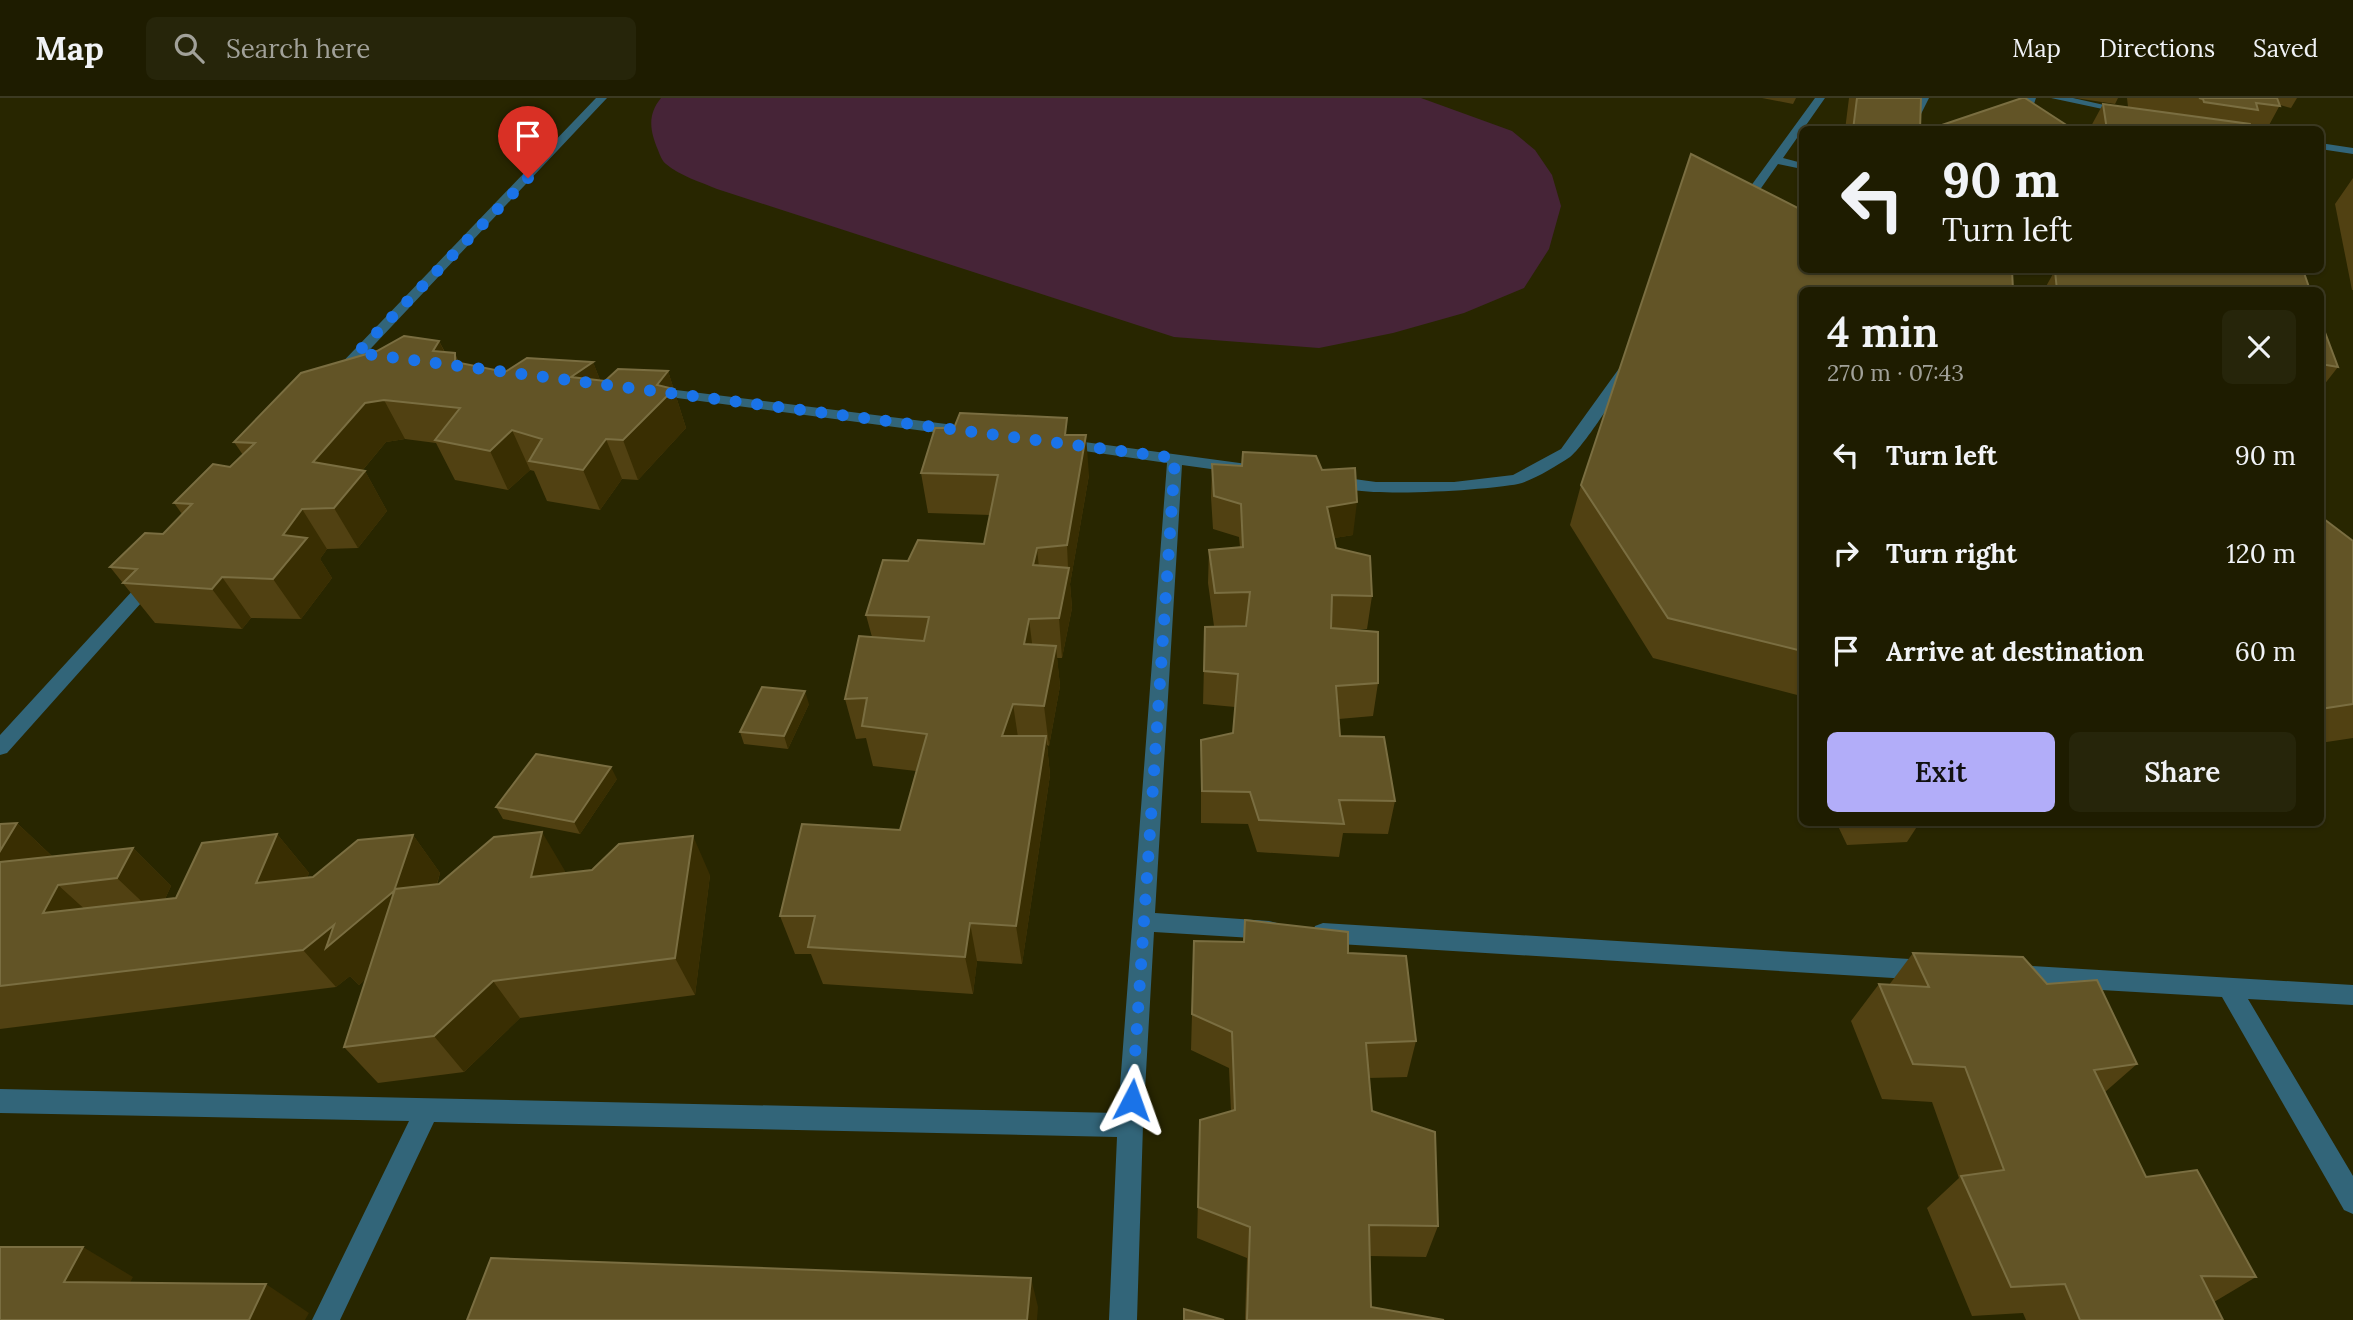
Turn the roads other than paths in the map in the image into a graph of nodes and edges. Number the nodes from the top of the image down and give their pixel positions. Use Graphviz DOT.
graph roads {
  1 [pos="602,98"];
  2 [pos="1820,98"];
  3 [pos="1924,98"];
  4 [pos="2031,98"];
  5 [pos="2056,98"];
  6 [pos="2137,113"];
  7 [pos="1800,126"];
  8 [pos="1910,126"];
  9 [pos="2020,126"];
  10 [pos="1799,128"];
  11 [pos="2324,147"];
  12 [pos="2353,151"];
  13 [pos="1776,160"];
  14 [pos="1799,165"];
  15 [pos="1733,220"];
  16 [pos="1636,355"];
  17 [pos="330,384"];
  18 [pos="635,389"];
  19 [pos="981,433"];
  20 [pos="1051,442"];
  21 [pos="1175,458"];
  22 [pos="1269,472"];
  23 [pos="1323,480"];
  24 [pos="165,566"];
  25 [pos="0,748"];
  26 [pos="1144,922"];
  27 [pos="1951,971"];
  28 [pos="1993,974"];
  29 [pos="2229,988"];
  30 [pos="2353,995"];
  31 [pos="0,1101"];
  32 [pos="426,1112"];
  33 [pos="1130,1125"];
  34 [pos="2353,1201"];
  35 [pos="326,1320"];
  36 [pos="1123,1320"];
  1 -- 17 [label="street"];
  2 -- 7 [label="street"];
  3 -- 8 [label="street"];
  4 -- 9 [label="street"];
  5 -- 6 [label="street"];
  10 -- 13 [label="street"];
  11 -- 12 [label="street"];
  13 -- 14 [label="street"];
  13 -- 15 [label="street"];
  16 -- 23 [label="street"];
  18 -- 19 [label="street"];
  20 -- 21 [label="street"];
  21 -- 22 [label="street"];
  21 -- 26 [label="street"];
  24 -- 25 [label="street"];
  26 -- 27 [label="street"];
  26 -- 33 [label="street"];
  28 -- 29 [label="street"];
  29 -- 30 [label="street"];
  29 -- 34 [label="street"];
  31 -- 32 [label="street"];
  32 -- 33 [label="street"];
  32 -- 35 [label="street"];
  33 -- 36 [label="street"];
}
